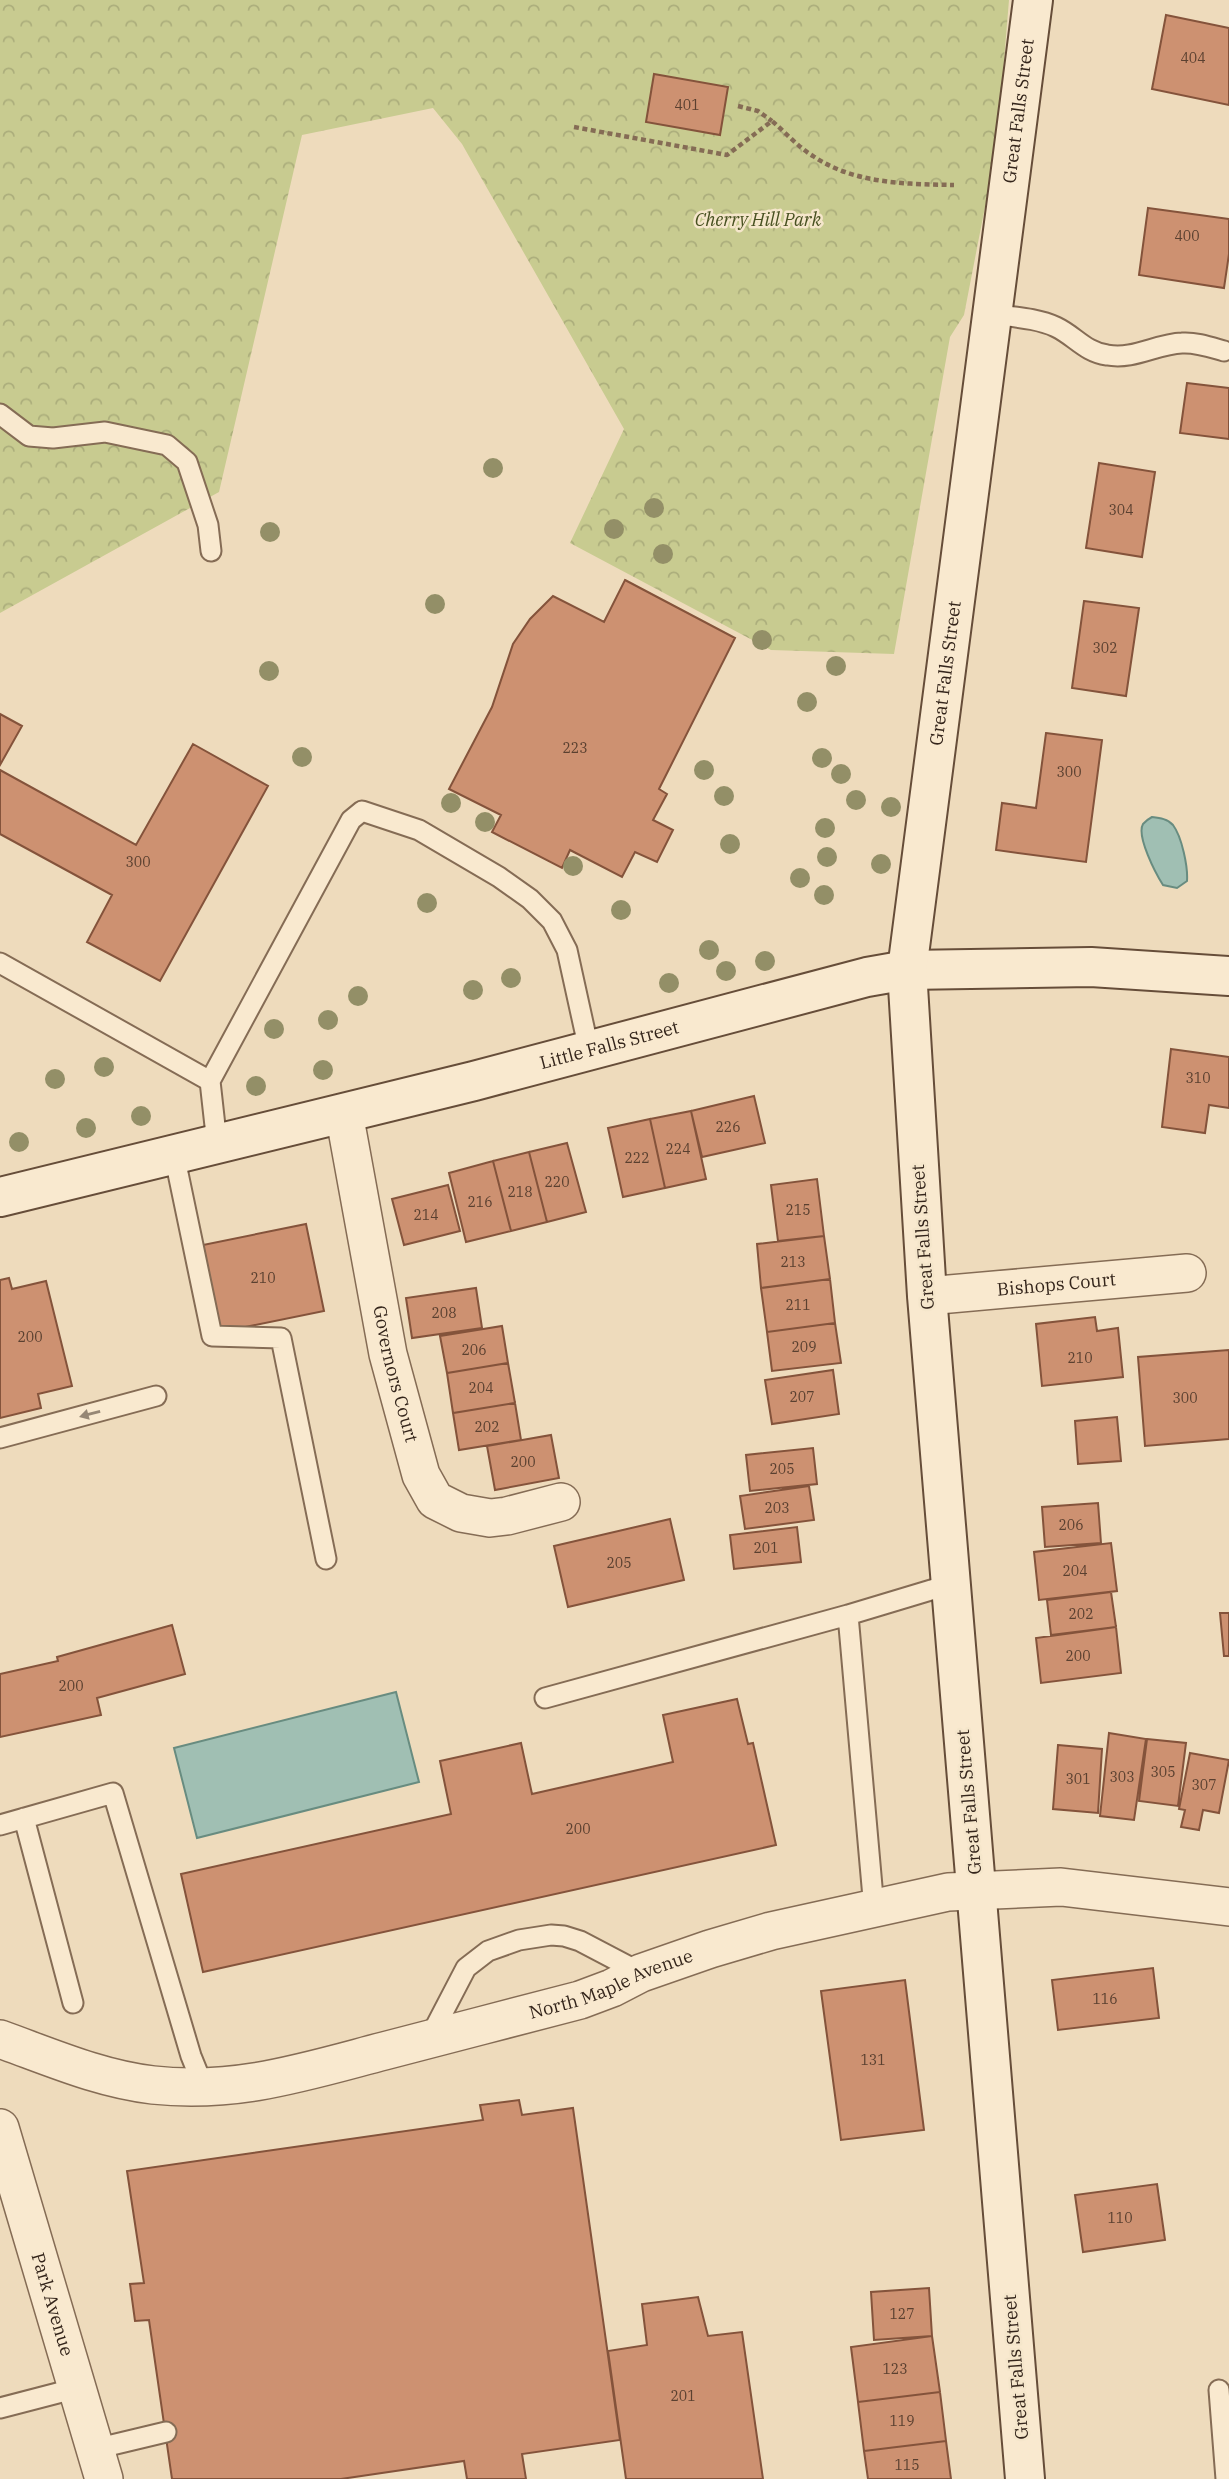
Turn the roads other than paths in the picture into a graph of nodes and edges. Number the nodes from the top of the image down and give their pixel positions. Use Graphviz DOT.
graph roads {
  1 [pos="1033,0"];
  2 [pos="992,314"];
  3 [pos="1224,351"];
  4 [pos="0,414"];
  5 [pos="211,551"];
  6 [pos="0,963"];
  7 [pos="906,970"];
  8 [pos="1229,976"];
  9 [pos="589,1050"];
  10 [pos="211,1081"];
  11 [pos="344,1113"];
  12 [pos="217,1144"];
  13 [pos="174,1154"];
  14 [pos="0,1197"];
  15 [pos="1187,1273"];
  16 [pos="927,1296"];
  17 [pos="156,1396"];
  18 [pos="0,1438"];
  19 [pos="561,1502"];
  20 [pos="326,1559"];
  21 [pos="951,1584"];
  22 [pos="849,1615"];
  23 [pos="545,1698"];
  24 [pos="24,1818"];
  25 [pos="0,1825"];
  26 [pos="976,1889"];
  27 [pos="1229,1907"];
  28 [pos="874,1909"];
  29 [pos="641,1973"];
  30 [pos="73,2003"];
  31 [pos="0,2039"];
  32 [pos="429,2040"];
  33 [pos="204,2088"];
  34 [pos="0,2128"];
  35 [pos="77,2388"];
  36 [pos="1219,2390"];
  37 [pos="0,2407"];
  38 [pos="166,2432"];
  39 [pos="99,2464"];
  40 [pos="1025,2479"];
  41 [pos="1226,2479"];
  1 -- 2 [label="main road, Great Falls Street"];
  2 -- 3 [label="lane"];
  2 -- 7 [label="main road, Great Falls Street"];
  4 -- 5 [label="lane"];
  6 -- 10 [label="lane"];
  7 -- 8 [label="main road, Little Falls Street"];
  7 -- 9 [label="main road, Little Falls Street"];
  7 -- 16 [label="main road, Great Falls Street"];
  9 -- 10 [label="lane"];
  9 -- 11 [label="main road, Little Falls Street"];
  10 -- 12 [label="lane"];
  11 -- 12 [label="main road, Little Falls Street"];
  11 -- 19 [label="street, Governors Court"];
  12 -- 13 [label="main road, Little Falls Street"];
  13 -- 14 [label="main road, Little Falls Street"];
  13 -- 20 [label="lane"];
  15 -- 16 [label="street, Bishops Court"];
  16 -- 21 [label="main road, Great Falls Street"];
  17 -- 18 [label="lane, one-way"];
  21 -- 22 [label="lane"];
  21 -- 26 [label="main road, Great Falls Street"];
  22 -- 23 [label="lane"];
  22 -- 28 [label="lane"];
  24 -- 25 [label="lane"];
  24 -- 30 [label="lane"];
  24 -- 33 [label="lane"];
  26 -- 27 [label="street, North Maple Avenue"];
  26 -- 28 [label="street, North Maple Avenue"];
  26 -- 40 [label="main road, Great Falls Street"];
  28 -- 29 [label="street, North Maple Avenue"];
  29 -- 32 [label="street, North Maple Avenue"];
  29 -- 32 [label="lane"];
  31 -- 33 [label="street, North Maple Avenue"];
  32 -- 33 [label="street, North Maple Avenue"];
  34 -- 35 [label="street, Park Avenue"];
  35 -- 37 [label="lane"];
  35 -- 39 [label="street, Park Avenue"];
  36 -- 41 [label="lane"];
  38 -- 39 [label="lane"];
}
